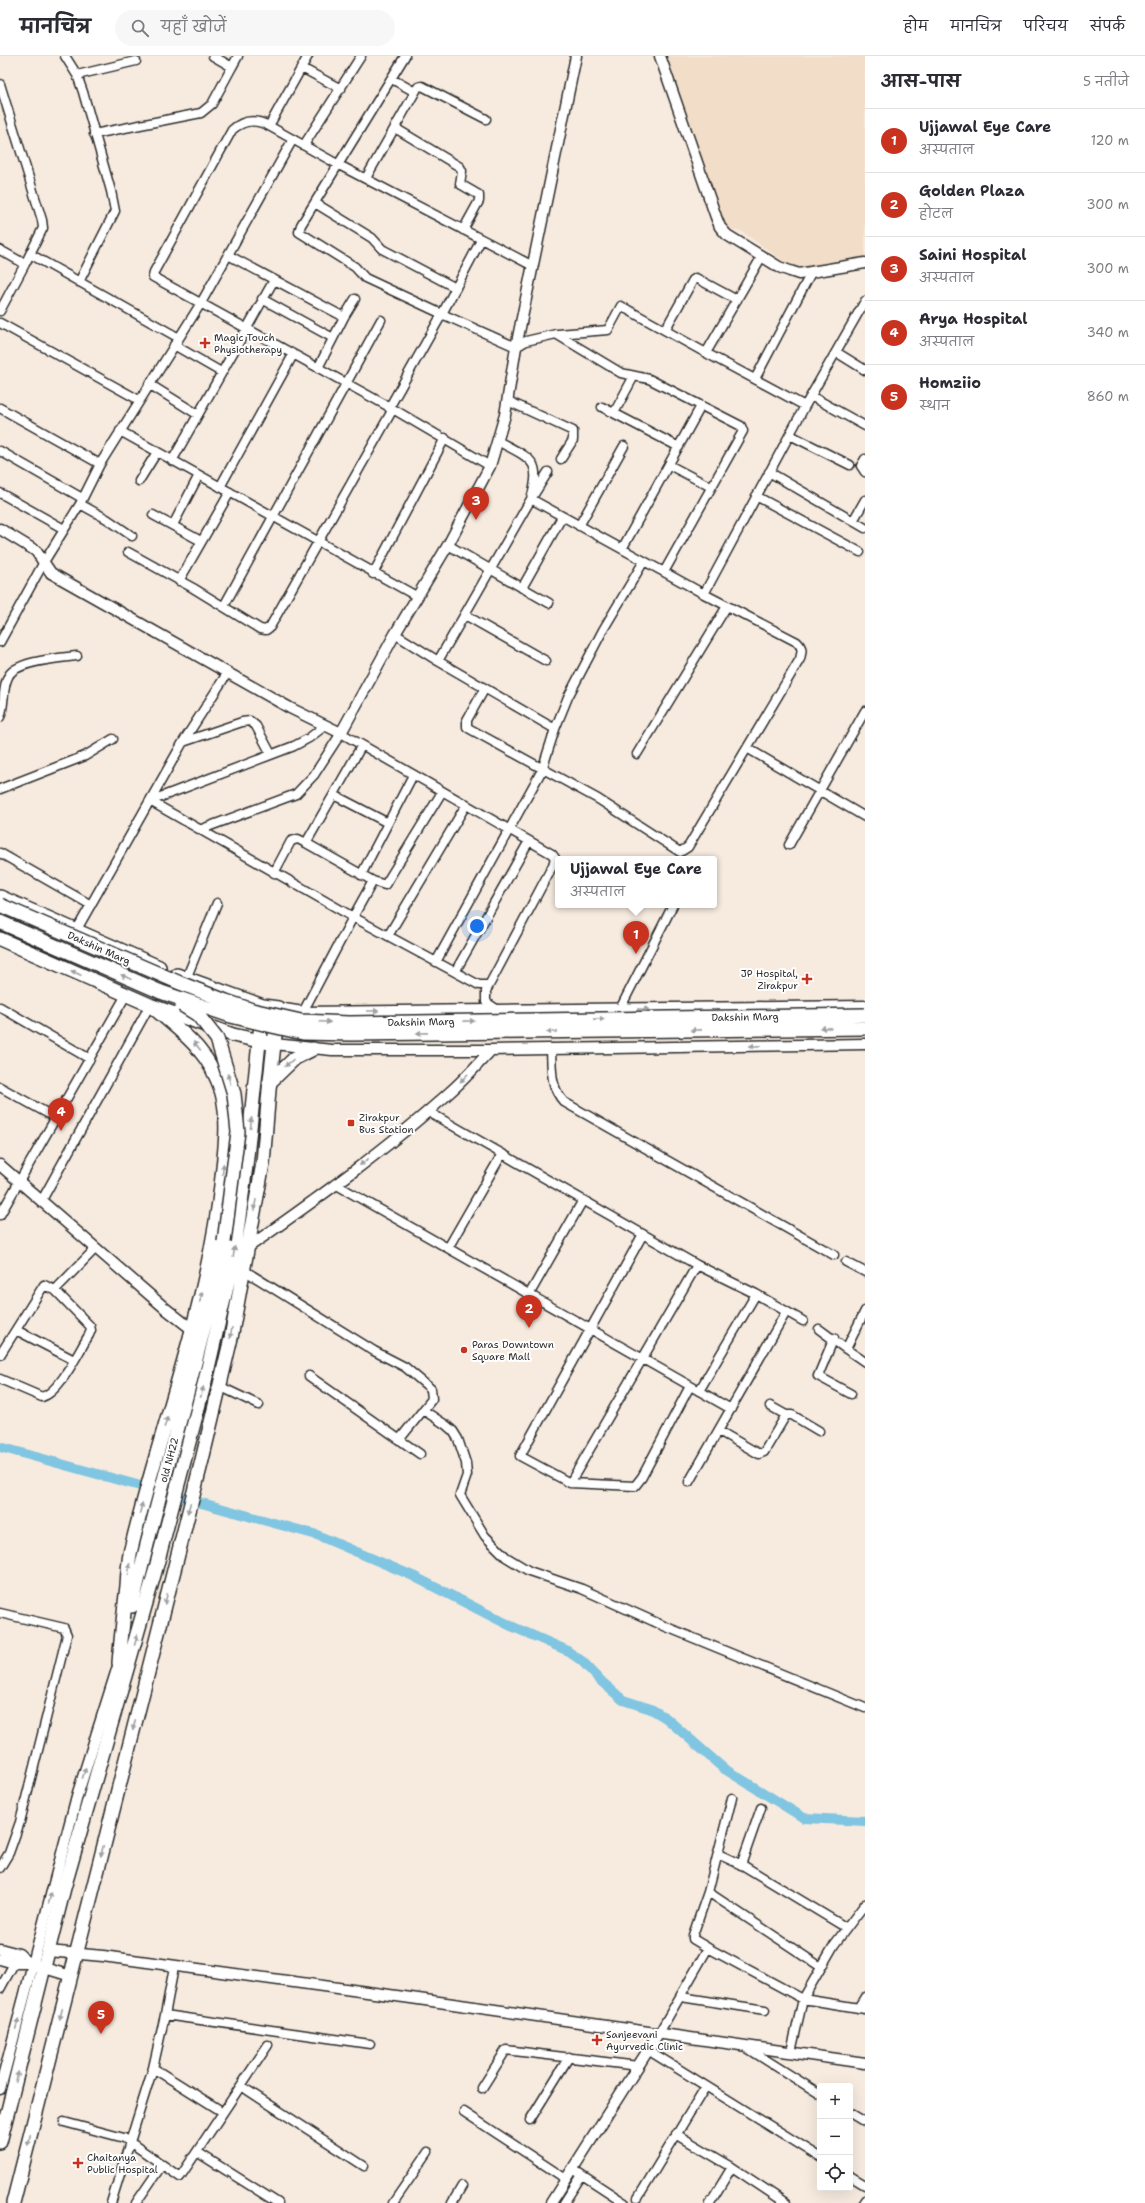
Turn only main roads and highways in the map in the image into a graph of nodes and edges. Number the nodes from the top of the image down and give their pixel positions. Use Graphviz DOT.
graph roads {
  1 [pos="0,897"];
  2 [pos="0,905"];
  3 [pos="0,922"];
  4 [pos="0,939"];
  5 [pos="161,992"];
  6 [pos="150,1005"];
  7 [pos="262,1006"];
  8 [pos="865,1015"];
  9 [pos="865,1028"];
  10 [pos="260,1042"];
  11 [pos="274,1044"];
  12 [pos="313,1049"];
  13 [pos="270,1083"];
  14 [pos="119,1663"];
  15 [pos="125,1677"];
  16 [pos="0,2142"];
  17 [pos="13,2203"];
  1 -- 7 [label="highway"];
  2 -- 8 [label="highway, Dakshin Marg, one-way, bridge"];
  5 -- 3 [label="highway, one-way"];
  6 -- 4 [label="highway, one-way"];
  9 -- 5 [label="highway, Dakshin Marg, one-way, bridge"];
  14 -- 5 [label="highway, old NH22, one-way, bridge"];
  6 -- 10 [label="highway"];
  14 -- 6 [label="highway, one-way"];
  7 -- 10 [label="highway"];
  7 -- 11 [label="highway"];
  10 -- 11 [label="highway"];
  15 -- 10 [label="highway, one-way"];
  11 -- 13 [label="highway"];
  12 -- 13 [label="highway, one-way"];
  13 -- 17 [label="highway, one-way"];
  14 -- 15 [label="highway"];
  16 -- 15 [label="highway, one-way"];
}
